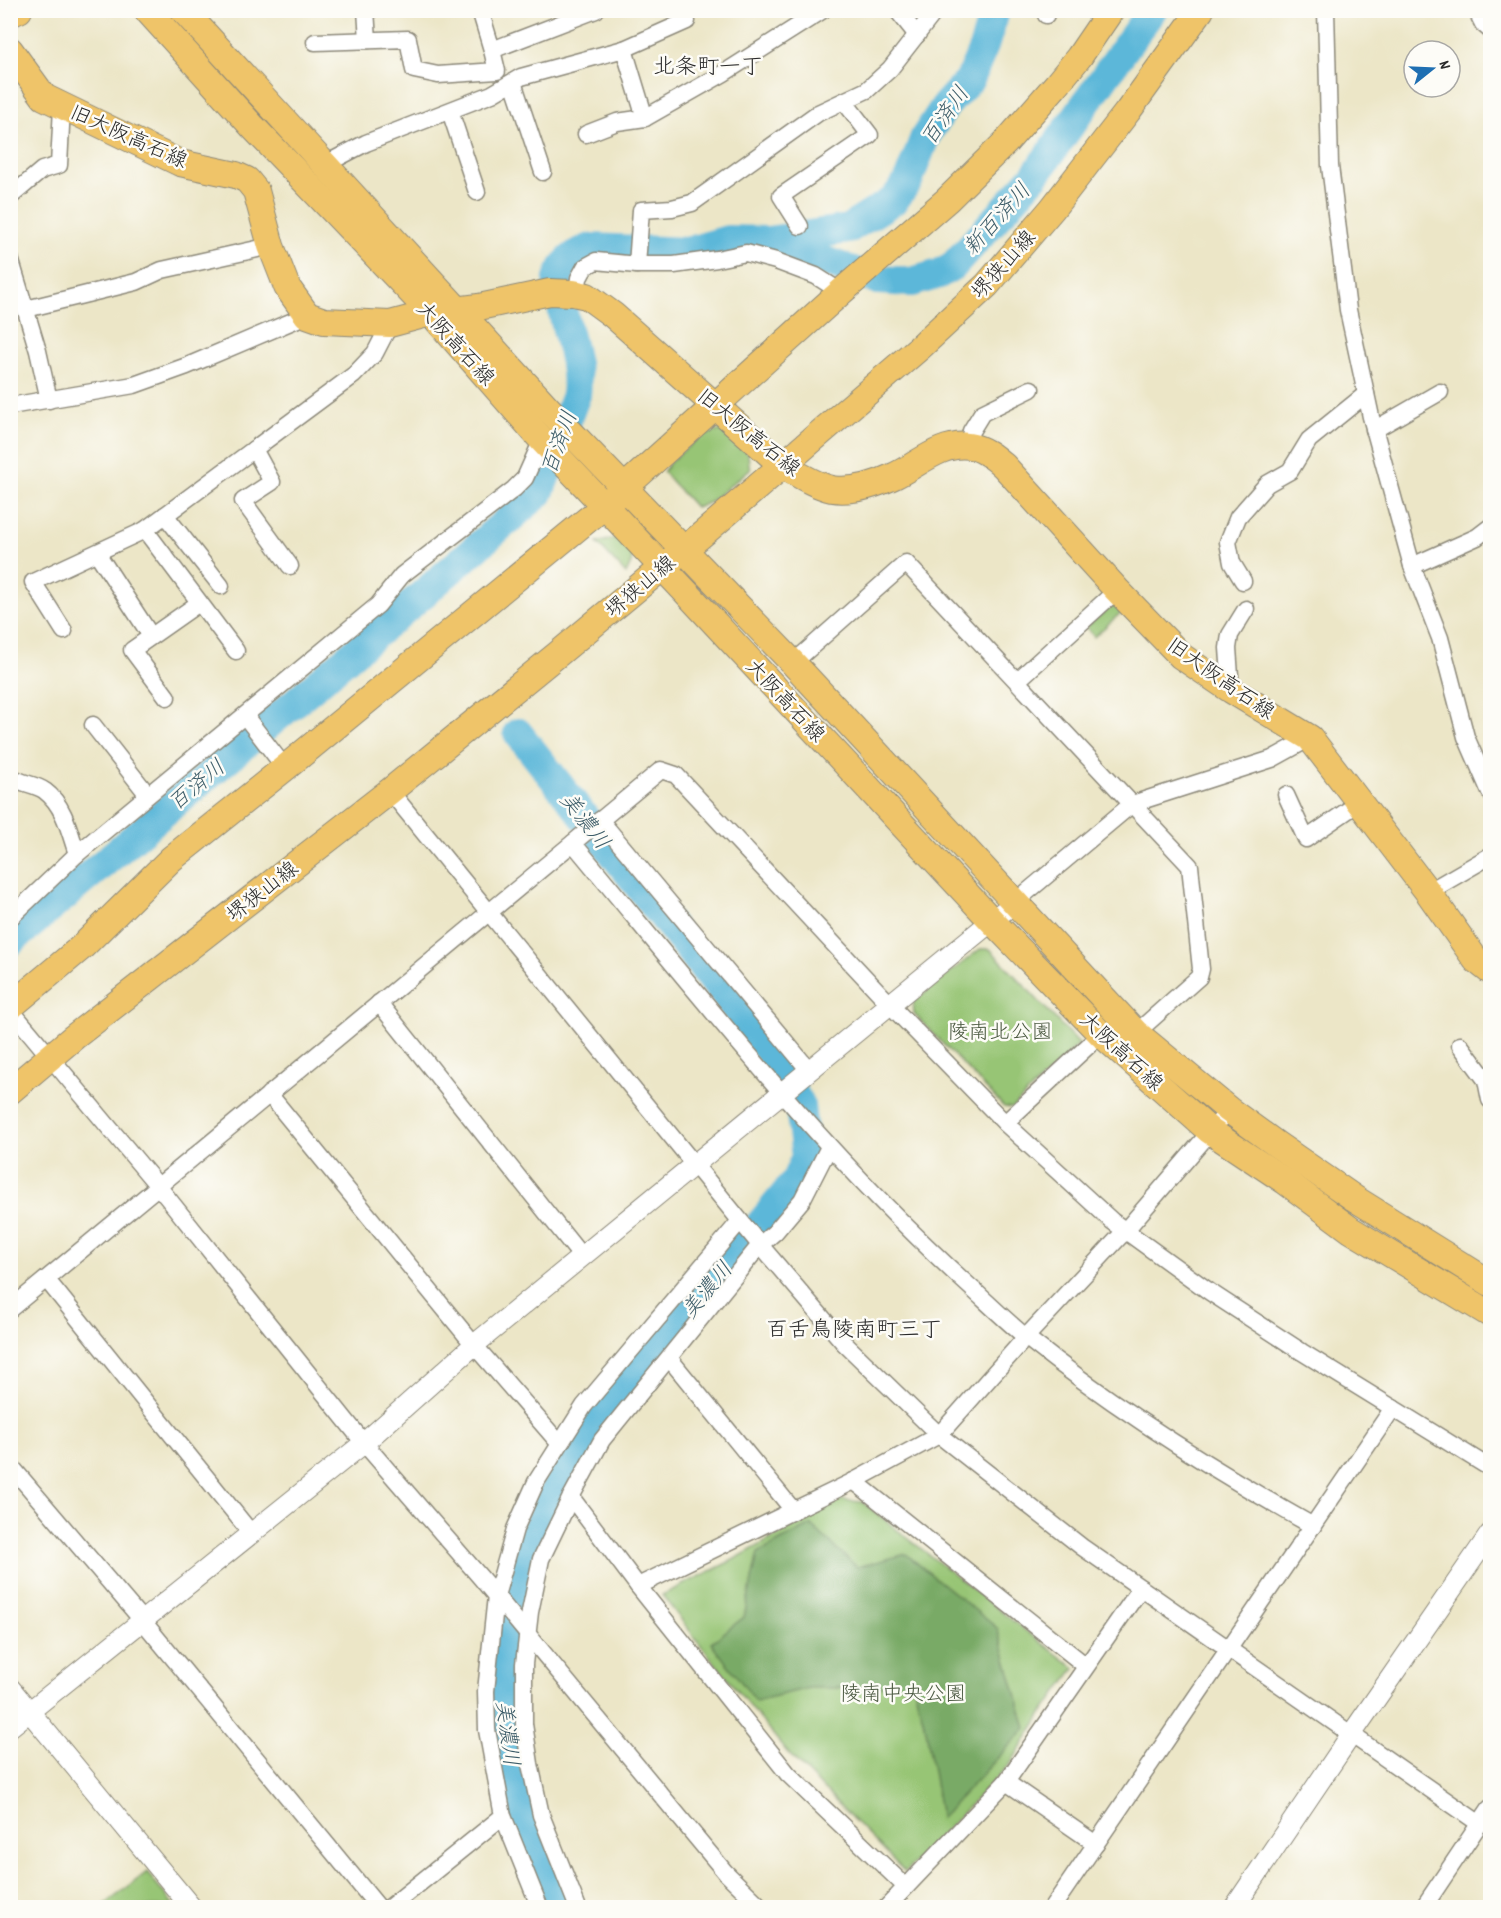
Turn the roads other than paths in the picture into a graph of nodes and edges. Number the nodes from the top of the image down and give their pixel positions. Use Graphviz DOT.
graph roads {
  1 [pos="19,10"];
  2 [pos="147,10"];
  3 [pos="366,10"];
  4 [pos="480,10"];
  5 [pos="596,10"];
  6 [pos="823,10"];
  7 [pos="897,10"];
  8 [pos="936,10"];
  9 [pos="1111,10"];
  10 [pos="1201,10"];
  11 [pos="1326,10"];
  12 [pos="1476,10"];
  13 [pos="185,11"];
  14 [pos="10,14"];
  15 [pos="687,21"];
  16 [pos="1491,30"];
  17 [pos="917,35"];
  18 [pos="368,40"];
  19 [pos="315,42"];
  20 [pos="10,50"];
  21 [pos="492,50"];
  22 [pos="624,50"];
  23 [pos="513,82"];
  24 [pos="844,100"];
  25 [pos="62,107"];
  26 [pos="450,111"];
  27 [pos="645,118"];
  28 [pos="586,134"];
  29 [pos="324,165"];
  30 [pos="543,172"];
  31 [pos="477,192"];
  32 [pos="10,197"];
  33 [pos="800,226"];
  34 [pos="271,246"];
  35 [pos="10,258"];
  36 [pos="636,266"];
  37 [pos="846,289"];
  38 [pos="567,293"];
  39 [pos="26,309"];
  40 [pos="458,311"];
  41 [pos="431,314"];
  42 [pos="307,315"];
  43 [pos="390,324"];
  44 [pos="1031,389"];
  45 [pos="1440,392"];
  46 [pos="1366,393"];
  47 [pos="49,400"];
  48 [pos="10,406"];
  49 [pos="716,407"];
  50 [pos="1374,430"];
  51 [pos="968,446"];
  52 [pos="254,449"];
  53 [pos="550,449"];
  54 [pos="783,465"];
  55 [pos="625,487"];
  56 [pos="603,507"];
  57 [pos="165,515"];
  58 [pos="1491,527"];
  59 [pos="145,530"];
  60 [pos="684,549"];
  61 [pos="97,553"];
  62 [pos="290,566"];
  63 [pos="1412,566"];
  64 [pos="662,567"];
  65 [pos="1243,581"];
  66 [pos="221,586"];
  67 [pos="1117,590"];
  68 [pos="199,603"];
  69 [pos="1246,609"];
  70 [pos="64,632"];
  71 [pos="151,636"];
  72 [pos="236,651"];
  73 [pos="793,663"];
  74 [pos="1017,681"];
  75 [pos="1231,690"];
  76 [pos="167,697"];
  77 [pos="247,718"];
  78 [pos="93,725"];
  79 [pos="1310,738"];
  80 [pos="285,768"];
  81 [pos="10,776"];
  82 [pos="390,791"];
  83 [pos="1491,792"];
  84 [pos="148,795"];
  85 [pos="1286,795"];
  86 [pos="1360,802"];
  87 [pos="1132,804"];
  88 [pos="598,822"];
  89 [pos="576,840"];
  90 [pos="77,854"];
  91 [pos="1491,856"];
  92 [pos="1428,892"];
  93 [pos="1015,902"];
  94 [pos="489,912"];
  95 [pos="10,918"];
  96 [pos="992,921"];
  97 [pos="1491,971"];
  98 [pos="379,1003"];
  99 [pos="890,1004"];
  100 [pos="10,1008"];
  101 [pos="1136,1033"];
  102 [pos="1101,1034"];
  103 [pos="1460,1045"];
  104 [pos="51,1057"];
  105 [pos="809,1070"];
  106 [pos="10,1091"];
  107 [pos="782,1093"];
  108 [pos="269,1094"];
  109 [pos="1491,1100"];
  110 [pos="1229,1110"];
  111 [pos="1005,1124"];
  112 [pos="1210,1131"];
  113 [pos="829,1147"];
  114 [pos="695,1165"];
  115 [pos="158,1186"];
  116 [pos="740,1221"];
  117 [pos="1125,1231"];
  118 [pos="760,1245"];
  119 [pos="582,1257"];
  120 [pos="46,1280"];
  121 [pos="1491,1283"];
  122 [pos="10,1309"];
  123 [pos="1491,1314"];
  124 [pos="1026,1337"];
  125 [pos="474,1345"];
  126 [pos="669,1358"];
  127 [pos="1393,1408"];
  128 [pos="939,1435"];
  129 [pos="364,1443"];
  130 [pos="559,1443"];
  131 [pos="10,1465"];
  132 [pos="1491,1468"];
  133 [pos="854,1481"];
  134 [pos="571,1497"];
  135 [pos="793,1510"];
  136 [pos="1313,1526"];
  137 [pos="251,1533"];
  138 [pos="1491,1534"];
  139 [pos="638,1586"];
  140 [pos="1141,1588"];
  141 [pos="500,1601"];
  142 [pos="142,1620"];
  143 [pos="524,1630"];
  144 [pos="1228,1649"];
  145 [pos="1086,1666"];
  146 [pos="10,1688"];
  147 [pos="30,1712"];
  148 [pos="10,1727"];
  149 [pos="1351,1735"];
  150 [pos="1006,1782"];
  151 [pos="1491,1808"];
  152 [pos="503,1816"];
  153 [pos="1480,1824"];
  154 [pos="1096,1844"];
  155 [pos="905,1886"];
  156 [pos="192,1908"];
  157 [pos="379,1908"];
  158 [pos="389,1908"];
  159 [pos="540,1908"];
  160 [pos="578,1908"];
  161 [pos="762,1908"];
  162 [pos="886,1908"];
  163 [pos="1052,1908"];
  164 [pos="1234,1908"];
  165 [pos="1423,1908"];
  1 -- 14 [label="main road"];
  2 -- 41 [label="main road, 大阪高石線"];
  3 -- 18 [label="street"];
  4 -- 21 [label="street"];
  5 -- 21 [label="street"];
  6 -- 27 [label="street"];
  7 -- 17 [label="street"];
  8 -- 17 [label="street"];
  9 -- 37 [label="main road"];
  10 -- 54 [label="main road, 堺狭山線"];
  11 -- 46 [label="street"];
  12 -- 16 [label="street"];
  13 -- 29 [label="main road, 大阪高石線"];
  15 -- 22 [label="street"];
  17 -- 24 [label="street"];
  18 -- 19 [label="street"];
  18 -- 21 [label="street"];
  20 -- 25 [label="main road, 旧大阪高石線"];
  22 -- 23 [label="street"];
  22 -- 27 [label="street"];
  23 -- 26 [label="street"];
  23 -- 30 [label="street"];
  24 -- 33 [label="street"];
  24 -- 36 [label="street"];
  25 -- 32 [label="street"];
  25 -- 34 [label="main road, 旧大阪高石線"];
  26 -- 29 [label="street"];
  26 -- 31 [label="street"];
  27 -- 28 [label="street"];
  29 -- 40 [label="main road, 大阪高石線"];
  34 -- 39 [label="street"];
  34 -- 42 [label="main road, 旧大阪高石線"];
  35 -- 39 [label="street"];
  36 -- 37 [label="street"];
  36 -- 38 [label="street"];
  37 -- 49 [label="main road"];
  38 -- 40 [label="main road"];
  38 -- 49 [label="main road, 旧大阪高石線"];
  39 -- 47 [label="street"];
  40 -- 41 [label="main road"];
  40 -- 55 [label="main road, 大阪高石線"];
  41 -- 43 [label="main road"];
  41 -- 53 [label="main road, 大阪高石線"];
  42 -- 43 [label="main road"];
  42 -- 47 [label="street"];
  43 -- 52 [label="street"];
  44 -- 51 [label="street"];
  45 -- 50 [label="street"];
  46 -- 50 [label="street"];
  46 -- 65 [label="street"];
  47 -- 48 [label="street"];
  49 -- 54 [label="main road, 旧大阪高石線"];
  49 -- 55 [label="main road"];
  50 -- 63 [label="street"];
  51 -- 54 [label="main road, 旧大阪高石線"];
  51 -- 67 [label="main road, 旧大阪高石線"];
  52 -- 57 [label="street"];
  52 -- 62 [label="street"];
  53 -- 56 [label="main road, 大阪高石線"];
  53 -- 77 [label="street"];
  54 -- 60 [label="main road, 堺狭山線"];
  55 -- 56 [label="main road"];
  55 -- 60 [label="main road, 大阪高石線"];
  56 -- 64 [label="main road, 大阪高石線"];
  56 -- 80 [label="main road"];
  57 -- 59 [label="street"];
  57 -- 66 [label="street"];
  58 -- 63 [label="street"];
  59 -- 61 [label="street"];
  59 -- 68 [label="street"];
  60 -- 64 [label="main road, 堺狭山線"];
  60 -- 73 [label="main road, 大阪高石線"];
  61 -- 70 [label="street"];
  61 -- 71 [label="street"];
  63 -- 83 [label="street"];
  64 -- 82 [label="main road, 堺狭山線"];
  64 -- 96 [label="main road, 大阪高石線"];
  67 -- 74 [label="street"];
  67 -- 75 [label="main road, 旧大阪高石線"];
  68 -- 71 [label="street"];
  68 -- 72 [label="street"];
  69 -- 75 [label="street"];
  71 -- 76 [label="street"];
  73 -- 74 [label="street"];
  73 -- 93 [label="main road, 大阪高石線"];
  74 -- 87 [label="street"];
  75 -- 79 [label="main road, 旧大阪高石線"];
  77 -- 80 [label="street"];
  77 -- 84 [label="street"];
  78 -- 84 [label="street"];
  79 -- 86 [label="main road, 旧大阪高石線"];
  79 -- 87 [label="street"];
  80 -- 100 [label="main road"];
  81 -- 90 [label="street"];
  82 -- 94 [label="street"];
  82 -- 104 [label="main road, 堺狭山線"];
  84 -- 90 [label="street"];
  85 -- 86 [label="street"];
  86 -- 92 [label="main road, 旧大阪高石線"];
  87 -- 93 [label="street"];
  87 -- 101 [label="street"];
  88 -- 89 [label="street"];
  88 -- 99 [label="street"];
  88 -- 105 [label="street"];
  89 -- 94 [label="street"];
  89 -- 107 [label="street"];
  90 -- 95 [label="street"];
  91 -- 92 [label="street"];
  92 -- 97 [label="main road, 旧大阪高石線"];
  93 -- 96 [label="street"];
  93 -- 101 [label="main road, 大阪高石線"];
  94 -- 98 [label="street"];
  94 -- 114 [label="street"];
  96 -- 99 [label="street"];
  96 -- 102 [label="main road, 大阪高石線"];
  98 -- 108 [label="street"];
  98 -- 119 [label="street"];
  99 -- 105 [label="street"];
  99 -- 111 [label="street"];
  100 -- 104 [label="street"];
  101 -- 110 [label="main road, 大阪高石線"];
  102 -- 111 [label="street"];
  102 -- 112 [label="main road, 大阪高石線"];
  103 -- 109 [label="street"];
  104 -- 106 [label="main road, 堺狭山線"];
  104 -- 115 [label="street"];
  105 -- 107 [label="street"];
  107 -- 113 [label="street"];
  107 -- 114 [label="street"];
  108 -- 115 [label="street"];
  108 -- 125 [label="street"];
  110 -- 112 [label="street"];
  110 -- 121 [label="main road, 大阪高石線"];
  111 -- 117 [label="street"];
  112 -- 117 [label="street"];
  112 -- 123 [label="main road, 大阪高石線"];
  113 -- 118 [label="street"];
  113 -- 124 [label="street"];
  114 -- 116 [label="street"];
  114 -- 119 [label="street"];
  115 -- 120 [label="street"];
  115 -- 129 [label="street"];
  116 -- 118 [label="street"];
  116 -- 130 [label="street"];
  117 -- 124 [label="street"];
  117 -- 127 [label="street"];
  118 -- 126 [label="street"];
  118 -- 128 [label="street"];
  119 -- 125 [label="street"];
  120 -- 122 [label="street"];
  120 -- 137 [label="street"];
  124 -- 128 [label="street"];
  124 -- 136 [label="street"];
  125 -- 129 [label="street"];
  125 -- 130 [label="street"];
  126 -- 134 [label="street"];
  126 -- 135 [label="street"];
  127 -- 132 [label="street"];
  127 -- 136 [label="street"];
  128 -- 133 [label="street"];
  128 -- 140 [label="street"];
  129 -- 137 [label="street"];
  129 -- 141 [label="street"];
  130 -- 141 [label="street"];
  131 -- 142 [label="street"];
  133 -- 135 [label="street"];
  133 -- 145 [label="street"];
  134 -- 139 [label="street"];
  134 -- 143 [label="street"];
  135 -- 139 [label="street"];
  136 -- 144 [label="street"];
  137 -- 142 [label="street"];
  138 -- 149 [label="street"];
  139 -- 155 [label="street"];
  140 -- 144 [label="street"];
  140 -- 145 [label="street"];
  141 -- 143 [label="street"];
  141 -- 152 [label="street"];
  142 -- 147 [label="street"];
  142 -- 157 [label="street"];
  143 -- 160 [label="street"];
  143 -- 161 [label="street"];
  144 -- 149 [label="street"];
  144 -- 154 [label="street"];
  145 -- 150 [label="street"];
  146 -- 147 [label="street"];
  147 -- 148 [label="street"];
  147 -- 156 [label="street"];
  149 -- 153 [label="street"];
  149 -- 164 [label="street"];
  150 -- 154 [label="street"];
  150 -- 155 [label="street"];
  151 -- 153 [label="street"];
  152 -- 158 [label="street"];
  152 -- 159 [label="street"];
  153 -- 165 [label="street"];
  154 -- 163 [label="street"];
  155 -- 162 [label="street"];
}
